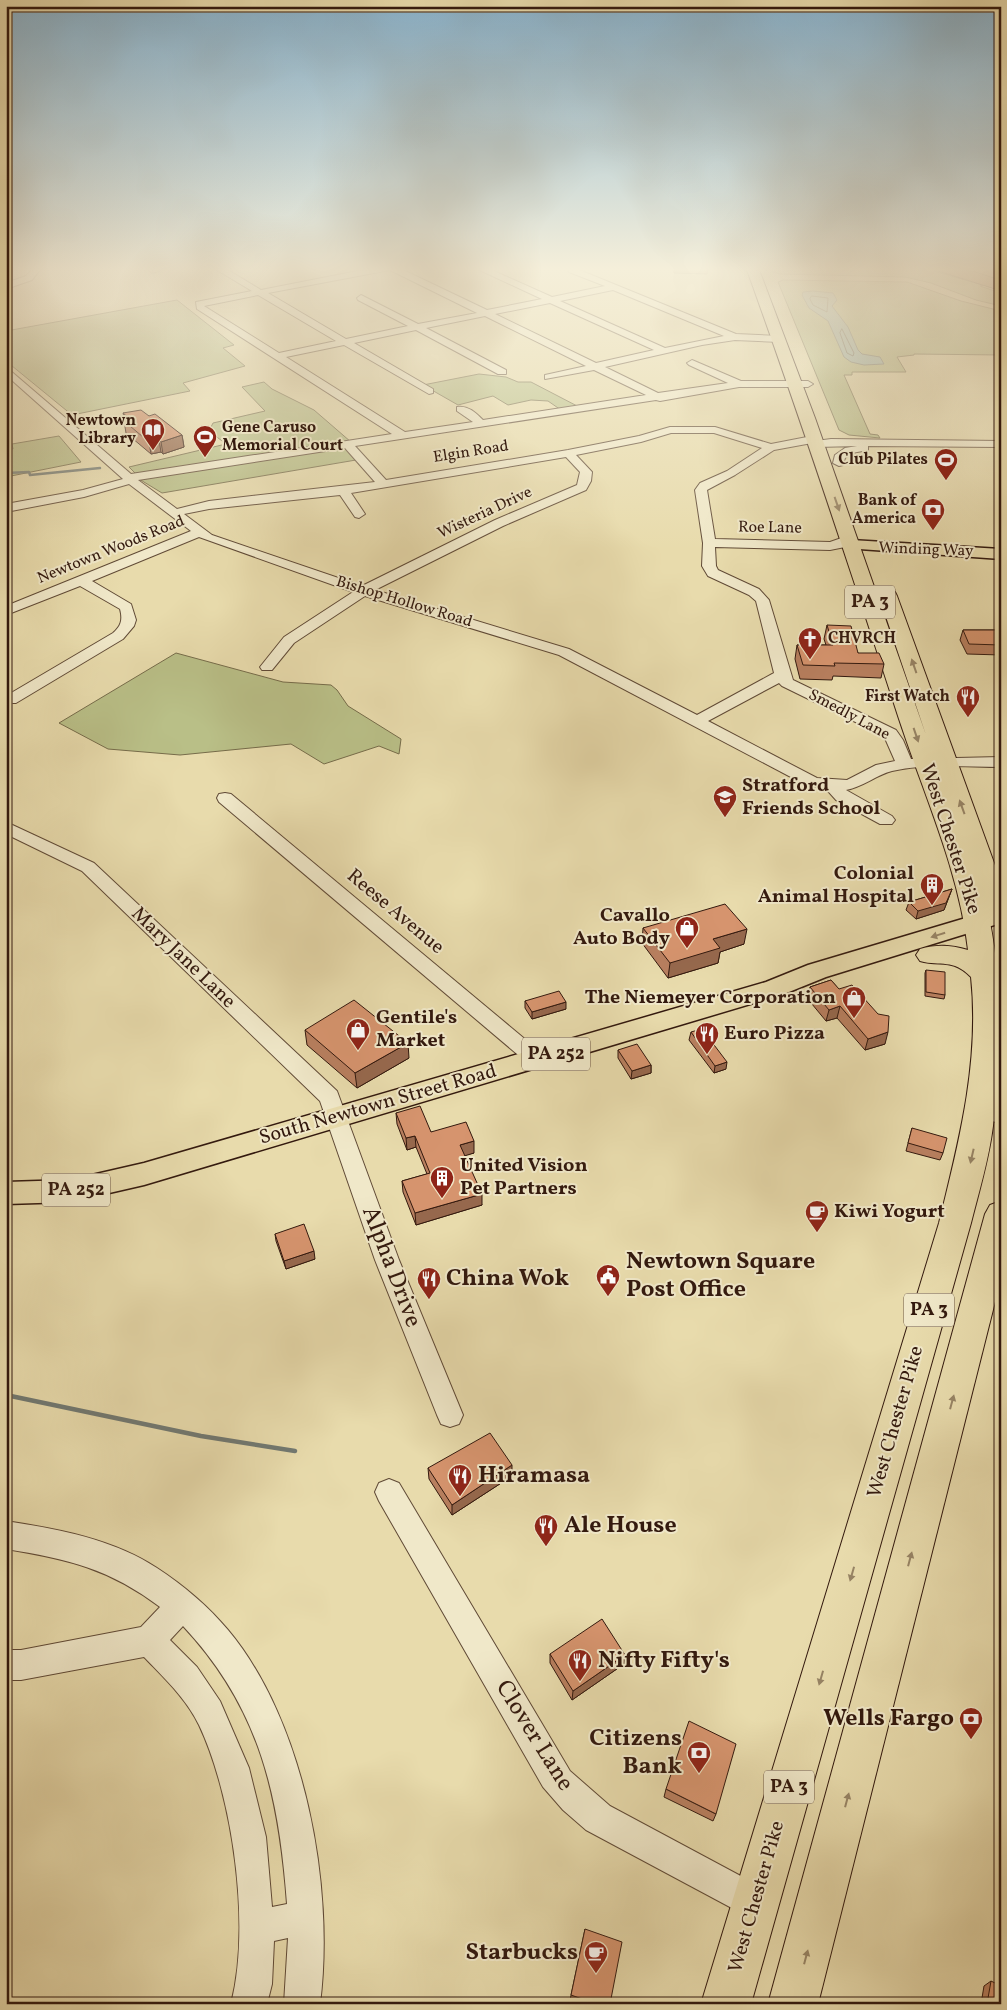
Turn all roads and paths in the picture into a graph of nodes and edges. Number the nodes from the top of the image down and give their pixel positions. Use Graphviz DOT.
graph roads {
  1 [pos="285,361"];
  2 [pos="378,361"];
  3 [pos="480,361"];
  4 [pos="585,361"];
  5 [pos="620,361"];
  6 [pos="791,361"];
  7 [pos="794,361"];
  8 [pos="692,363"];
  9 [pos="596,366"];
  10 [pos="6,370"];
  11 [pos="502,372"];
  12 [pos="549,377"];
  13 [pos="739,384"];
  14 [pos="802,384"];
  15 [pos="429,391"];
  16 [pos="660,398"];
  17 [pos="461,409"];
  18 [pos="482,425"];
  19 [pos="403,436"];
  20 [pos="824,441"];
  21 [pos="1001,444"];
  22 [pos="348,445"];
  23 [pos="771,447"];
  24 [pos="874,447"];
  25 [pos="1001,448"];
  26 [pos="568,453"];
  27 [pos="840,463"];
  28 [pos="130,479"];
  29 [pos="846,481"];
  30 [pos="382,483"];
  31 [pos="343,490"];
  32 [pos="6,508"];
  33 [pos="174,514"];
  34 [pos="359,514"];
  35 [pos="201,532"];
  36 [pos="859,541"];
  37 [pos="709,543"];
  38 [pos="1001,550"];
  39 [pos="1001,554"];
  40 [pos="82,581"];
  41 [pos="363,591"];
  42 [pos="6,610"];
  43 [pos="267,667"];
  44 [pos="782,675"];
  45 [pos="11,700"];
  46 [pos="696,722"];
  47 [pos="1001,762"];
  48 [pos="925,763"];
  49 [pos="833,786"];
  50 [pos="225,798"];
  51 [pos="886,820"];
  52 [pos="6,826"];
  53 [pos="994,924"];
  54 [pos="929,955"];
  55 [pos="986,976"];
  56 [pos="775,988"];
  57 [pos="537,1060"];
  58 [pos="991,1112"];
  59 [pos="336,1118"];
  60 [pos="6,1193"];
  61 [pos="1001,1214"];
  62 [pos="450,1415"];
  63 [pos="389,1492"];
  64 [pos="6,1535"];
  65 [pos="182,1605"];
  66 [pos="149,1641"];
  67 [pos="6,1666"];
  68 [pos="755,1902"];
  69 [pos="305,1918"];
  70 [pos="257,1928"];
  71 [pos="249,2004"];
  72 [pos="302,2004"];
  73 [pos="726,2004"];
  74 [pos="793,2004"];
  1 -- 19 [label="street"];
  2 -- 15 [label="street"];
  3 -- 11 [label="street"];
  4 -- 9 [label="street"];
  5 -- 9 [label="street"];
  6 -- 14 [label="highway, West Chester Pike / PA 3"];
  7 -- 14 [label="highway, West Chester Pike / PA 3"];
  8 -- 13 [label="street"];
  9 -- 12 [label="street"];
  9 -- 16 [label="street"];
  10 -- 28 [label="street, Bishop Hollow Road"];
  13 -- 14 [label="street"];
  13 -- 16 [label="street"];
  14 -- 20 [label="highway, West Chester Pike / PA 3"];
  16 -- 18 [label="street"];
  17 -- 18 [label="street"];
  18 -- 19 [label="street"];
  19 -- 22 [label="street"];
  20 -- 21 [label="street"];
  20 -- 23 [label="street"];
  20 -- 24 [label="street"];
  20 -- 27 [label="highway, West Chester Pike / PA 3"];
  20 -- 36 [label="highway, West Chester Pike / PA 3, one-way"];
  22 -- 28 [label="street"];
  22 -- 30 [label="street"];
  23 -- 26 [label="street, Elgin Road"];
  23 -- 37 [label="street"];
  24 -- 25 [label="street"];
  24 -- 27 [label="street"];
  26 -- 30 [label="street, Elgin Road"];
  26 -- 41 [label="street, Wisteria Drive"];
  27 -- 29 [label="highway, West Chester Pike / PA 3"];
  28 -- 32 [label="street"];
  28 -- 33 [label="street, Bishop Hollow Road"];
  30 -- 31 [label="street, Elgin Road"];
  31 -- 33 [label="street, Elgin Road"];
  31 -- 34 [label="street"];
  33 -- 35 [label="street, Bishop Hollow Road"];
  35 -- 40 [label="street, Newtown Woods Road"];
  35 -- 41 [label="street, Bishop Hollow Road"];
  36 -- 37 [label="street, Roe Lane"];
  36 -- 38 [label="main road, Winding Way"];
  36 -- 39 [label="main road, Winding Way"];
  36 -- 48 [label="highway, West Chester Pike / PA 3"];
  37 -- 44 [label="street"];
  40 -- 42 [label="street, Newtown Woods Road"];
  40 -- 45 [label="street"];
  41 -- 43 [label="street"];
  41 -- 46 [label="street, Bishop Hollow Road"];
  44 -- 46 [label="street"];
  44 -- 48 [label="street, Smedly Lane"];
  46 -- 49 [label="street, Bishop Hollow Road"];
  47 -- 48 [label="street, Bishop Hollow Road"];
  48 -- 49 [label="street, Bishop Hollow Road"];
  48 -- 53 [label="highway, West Chester Pike / PA 3"];
  49 -- 51 [label="street, Bishop Hollow Road"];
  50 -- 57 [label="street, Reese Avenue"];
  52 -- 59 [label="street, Mary Jane Lane"];
  53 -- 54 [label="main road, PA 252"];
  53 -- 55 [label="highway, West Chester Pike / PA 3"];
  53 -- 56 [label="main road, PA 252, one-way"];
  54 -- 55 [label="highway"];
  54 -- 56 [label="main road, PA 252"];
  55 -- 58 [label="highway, West Chester Pike / PA 3"];
  56 -- 57 [label="main road, South Newtown Street Road / PA 252"];
  57 -- 59 [label="main road, South Newtown Street Road / PA 252"];
  58 -- 68 [label="highway, West Chester Pike / PA 3, one-way"];
  59 -- 60 [label="main road, South Newtown Street Road / PA 252"];
  59 -- 62 [label="street, Alpha Drive"];
  74 -- 61 [label="highway, PA 3, one-way"];
  63 -- 68 [label="street, Clover Lane"];
  64 -- 65 [label="street"];
  65 -- 66 [label="street"];
  65 -- 69 [label="street"];
  66 -- 67 [label="street"];
  66 -- 70 [label="street"];
  68 -- 73 [label="highway, West Chester Pike / PA 3"];
  69 -- 70 [label="street"];
  69 -- 72 [label="street"];
  70 -- 71 [label="street"];
}
